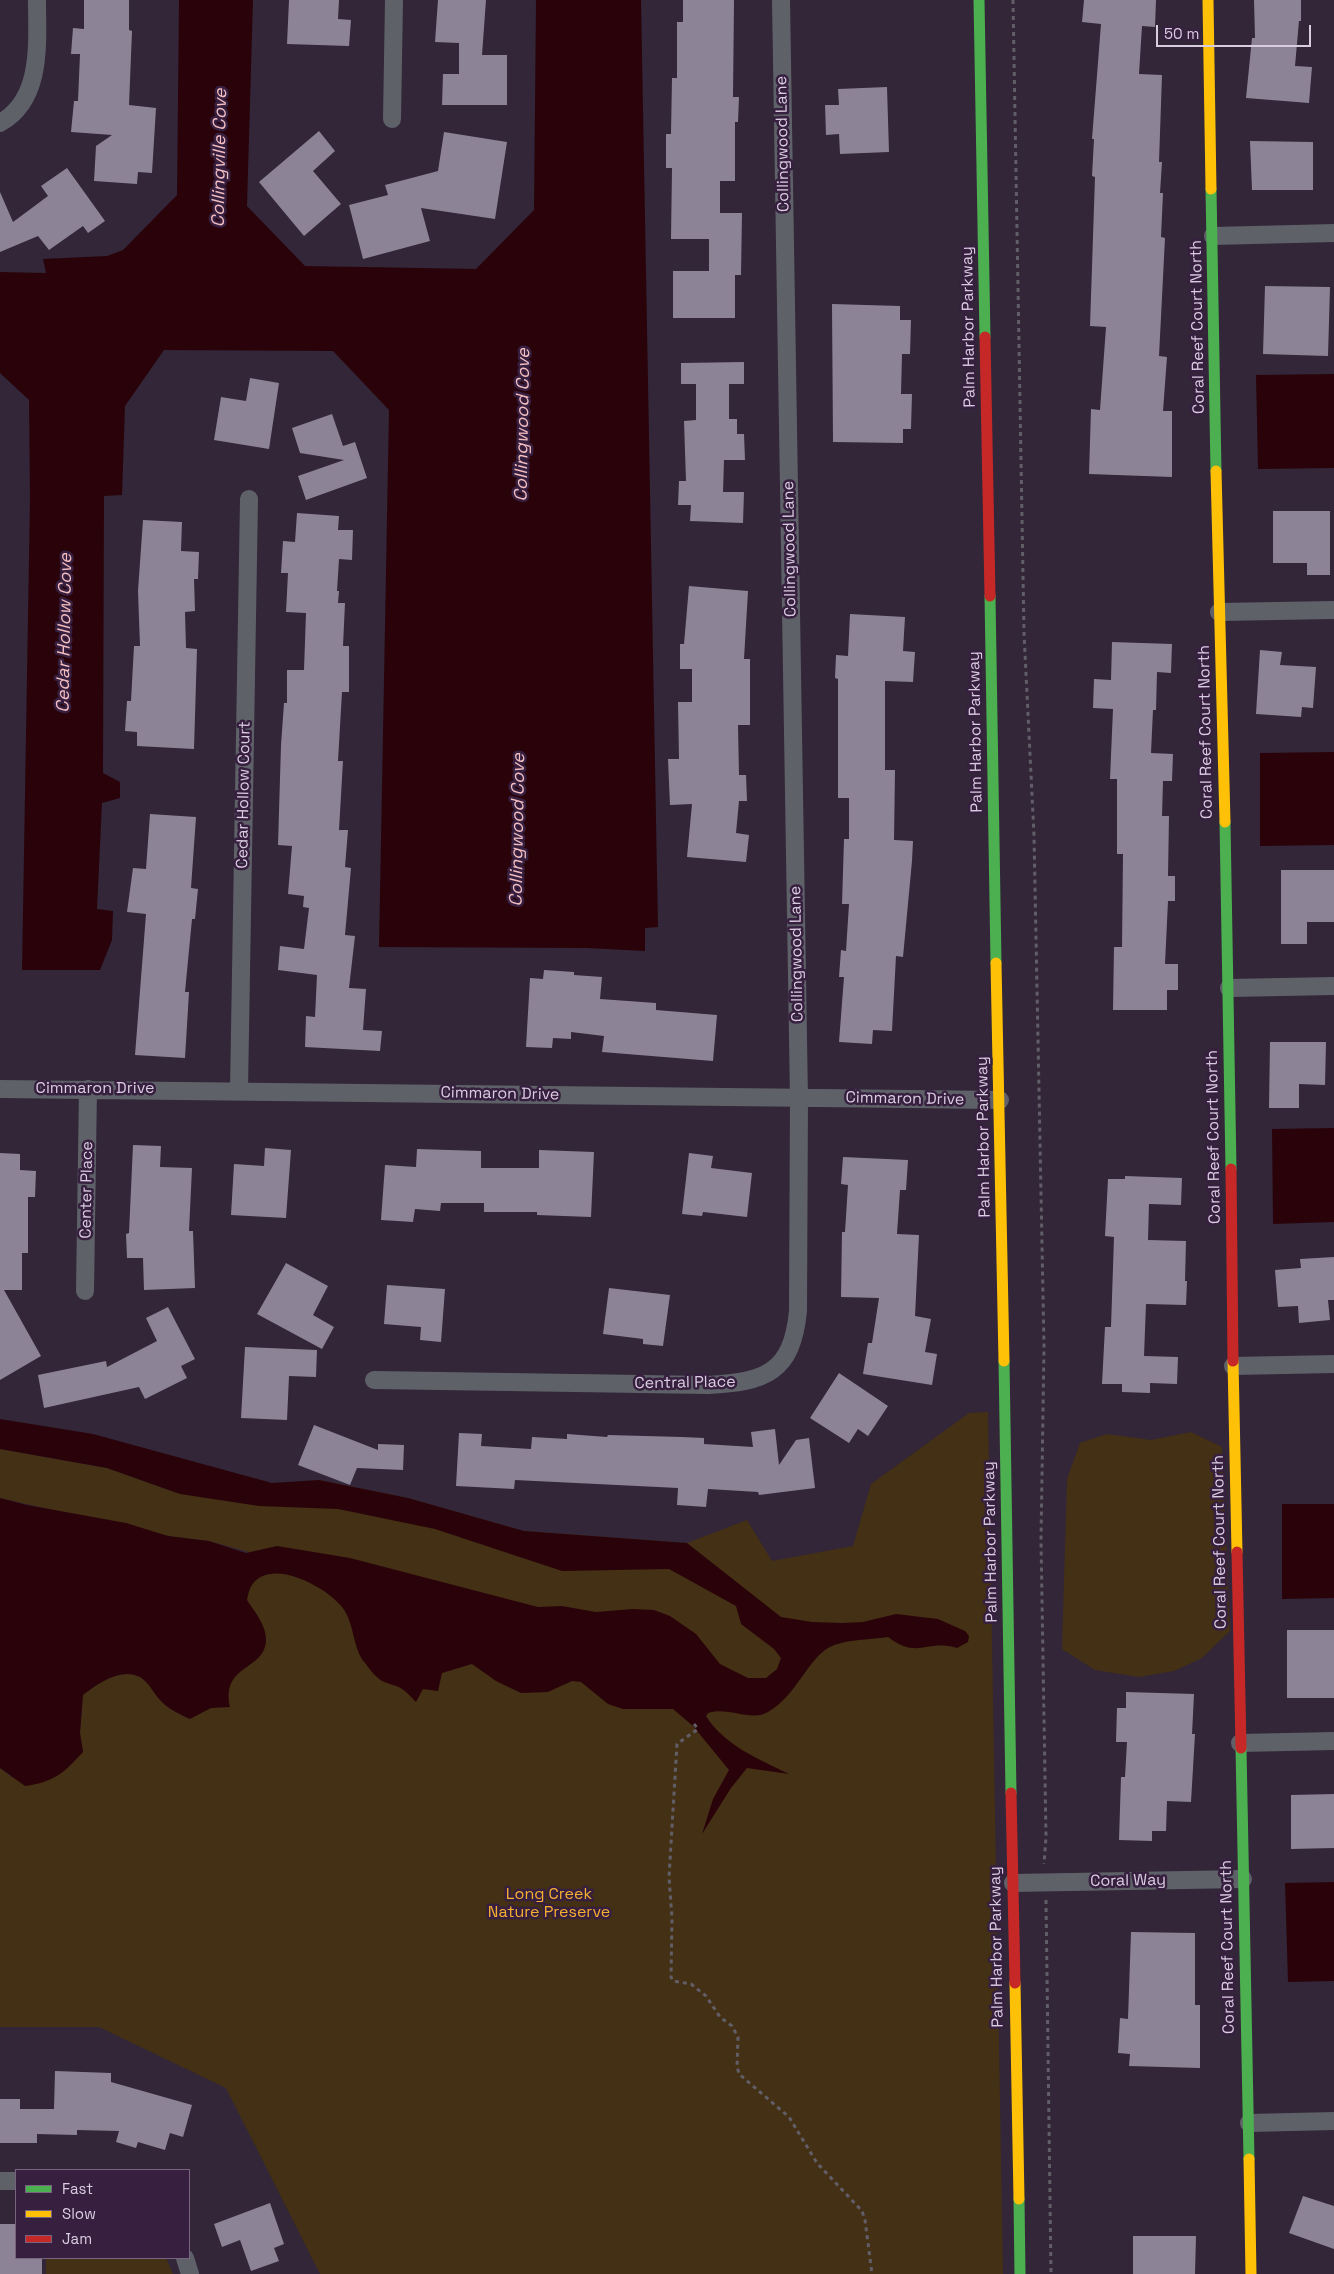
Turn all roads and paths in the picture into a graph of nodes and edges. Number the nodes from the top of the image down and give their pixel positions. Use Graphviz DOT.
graph roads {
  1 [pos="37,0"];
  2 [pos="394,0"];
  3 [pos="781,0"];
  4 [pos="979,0"];
  5 [pos="1013,0"];
  6 [pos="1208,0"];
  7 [pos="392,118"];
  8 [pos="0,123"];
  9 [pos="1334,233"];
  10 [pos="1213,236"];
  11 [pos="249,499"];
  12 [pos="1334,610"];
  13 [pos="1219,612"];
  14 [pos="1334,986"];
  15 [pos="1229,988"];
  16 [pos="0,1089"];
  17 [pos="88,1089"];
  18 [pos="239,1090"];
  19 [pos="800,1098"];
  20 [pos="1000,1100"];
  21 [pos="85,1291"];
  22 [pos="1334,1364"];
  23 [pos="1233,1366"];
  24 [pos="374,1380"];
  25 [pos="694,1724"];
  26 [pos="1334,1741"];
  27 [pos="1240,1743"];
  28 [pos="1043,1860"];
  29 [pos="1242,1879"];
  30 [pos="1013,1883"];
  31 [pos="1046,1905"];
  32 [pos="1334,2121"];
  33 [pos="1249,2123"];
  34 [pos="0,2181"];
  35 [pos="15,2181"];
  36 [pos="185,2259"];
  37 [pos="190,2274"];
  38 [pos="872,2274"];
  39 [pos="1020,2274"];
  40 [pos="1051,2274"];
  41 [pos="1251,2274"];
  1 -- 8 [label="street"];
  2 -- 7 [label="street"];
  3 -- 19 [label="street, Collingwood Lane"];
  4 -- 20 [label="street, Palm Harbor Parkway"];
  5 -- 28 [label="path"];
  6 -- 10 [label="street, Coral Reef Court North"];
  9 -- 10 [label="street"];
  10 -- 13 [label="street, Coral Reef Court North"];
  11 -- 18 [label="street, Cedar Hollow Court"];
  12 -- 13 [label="street"];
  13 -- 15 [label="street, Coral Reef Court North"];
  14 -- 15 [label="street"];
  15 -- 23 [label="street, Coral Reef Court North"];
  16 -- 17 [label="street, Cimmaron Drive"];
  17 -- 18 [label="street, Cimmaron Drive"];
  17 -- 21 [label="street, Center Place"];
  18 -- 19 [label="street, Cimmaron Drive"];
  19 -- 20 [label="street, Cimmaron Drive"];
  19 -- 24 [label="street, Central Place"];
  20 -- 30 [label="street, Palm Harbor Parkway"];
  22 -- 23 [label="street"];
  23 -- 27 [label="street, Coral Reef Court North"];
  25 -- 38 [label="path"];
  26 -- 27 [label="street"];
  27 -- 29 [label="street, Coral Reef Court North"];
  29 -- 30 [label="street, Coral Way"];
  29 -- 33 [label="street, Coral Reef Court North"];
  30 -- 39 [label="street, Palm Harbor Parkway"];
  31 -- 40 [label="path"];
  32 -- 33 [label="street"];
  33 -- 41 [label="street, Coral Reef Court North"];
  34 -- 35 [label="street"];
  36 -- 37 [label="street"];
}
